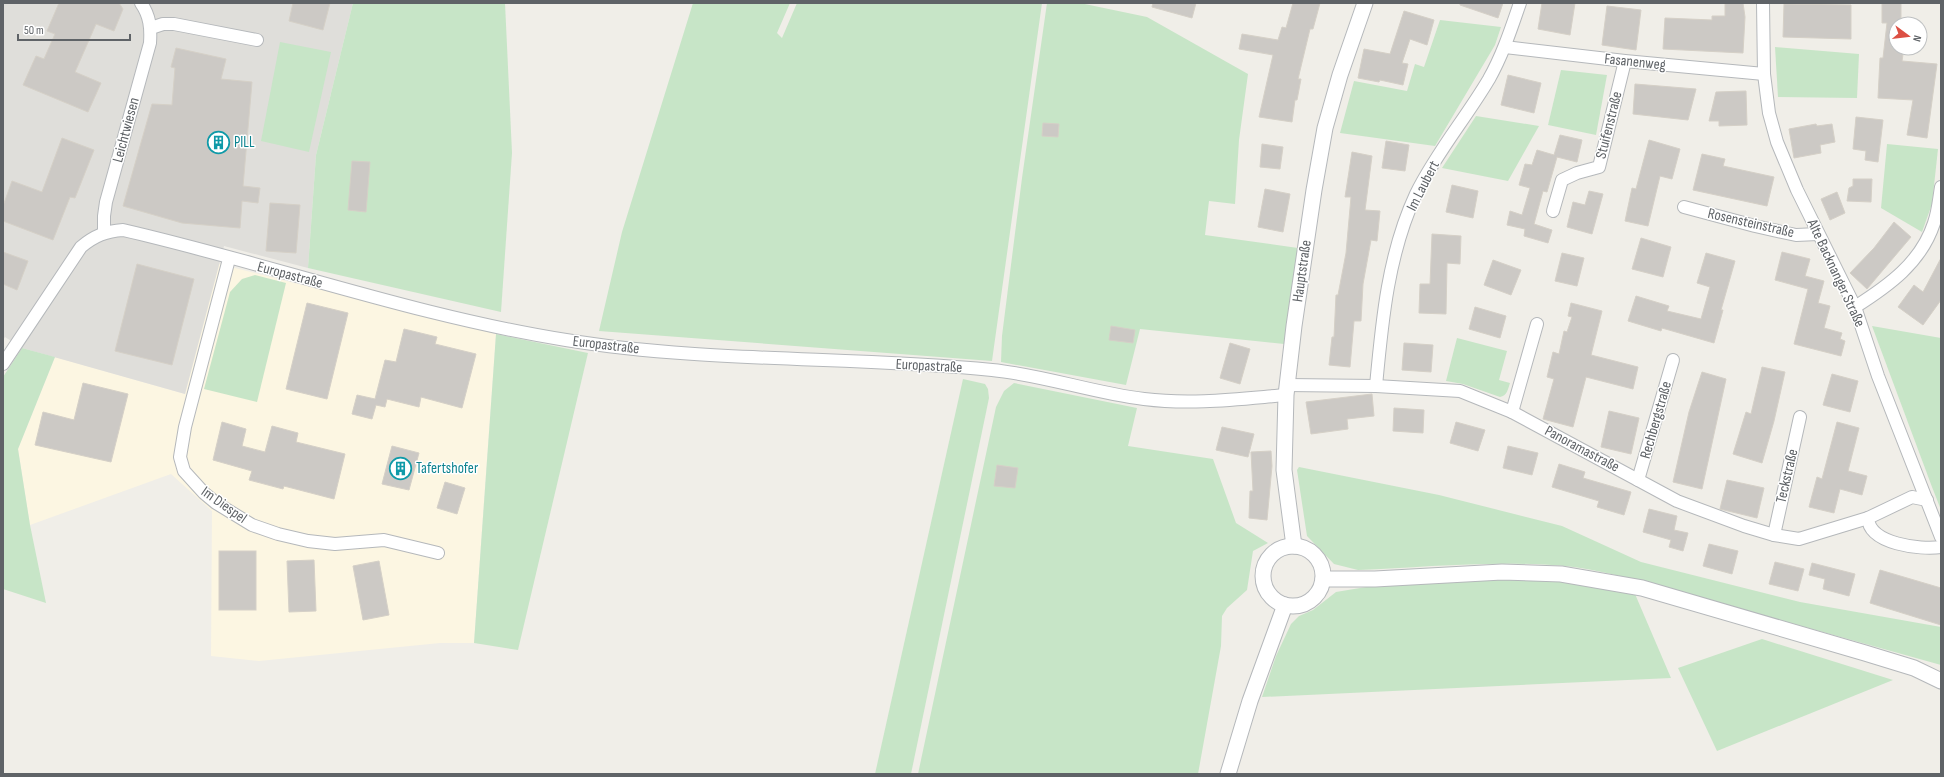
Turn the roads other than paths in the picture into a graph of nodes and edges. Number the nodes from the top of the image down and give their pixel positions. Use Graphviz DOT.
graph roads {
  1 [pos="141,3"];
  2 [pos="1365,3"];
  3 [pos="1520,3"];
  4 [pos="1763,3"];
  5 [pos="151,28"];
  6 [pos="257,40"];
  7 [pos="1506,47"];
  8 [pos="1624,61"];
  9 [pos="1764,74"];
  10 [pos="1941,187"];
  11 [pos="1684,207"];
  12 [pos="1554,211"];
  13 [pos="104,232"];
  14 [pos="1818,234"];
  15 [pos="229,259"];
  16 [pos="1855,307"];
  17 [pos="1537,324"];
  18 [pos="1673,360"];
  19 [pos="3,364"];
  20 [pos="1376,386"];
  21 [pos="1286,390"];
  22 [pos="1512,412"];
  23 [pos="1800,417"];
  24 [pos="1638,480"];
  25 [pos="1927,500"];
  26 [pos="1868,518"];
  27 [pos="1774,535"];
  28 [pos="1941,537"];
  29 [pos="1294,546"];
  30 [pos="1941,547"];
  31 [pos="438,553"];
  32 [pos="1323,579"];
  33 [pos="1285,605"];
  34 [pos="1941,681"];
  35 [pos="1228,774"];
  1 -- 5 [label="street, Leichtwiesen"];
  2 -- 21 [label="street, Hauptstraße"];
  3 -- 7 [label="street, Im Laubert"];
  4 -- 9 [label="street, Alte Backnanger Straße"];
  5 -- 6 [label="street"];
  5 -- 13 [label="street, Leichtwiesen"];
  7 -- 8 [label="street, Fasanenweg"];
  7 -- 20 [label="street, Im Laubert"];
  8 -- 9 [label="street, Fasanenweg"];
  8 -- 12 [label="street, Stuifenstraße"];
  9 -- 14 [label="street, Alte Backnanger Straße"];
  10 -- 16 [label="street"];
  11 -- 14 [label="street, Rosensteinstraße"];
  13 -- 15 [label="street, Europastraße"];
  13 -- 19 [label="street, Europastraße"];
  14 -- 16 [label="street, Alte Backnanger Straße"];
  15 -- 21 [label="street, Europastraße"];
  15 -- 31 [label="street, Im Diespel"];
  16 -- 25 [label="street, Alte Backnanger Straße"];
  17 -- 22 [label="street"];
  18 -- 24 [label="street, Rechbergstraße"];
  20 -- 21 [label="street, Panoramastraße"];
  20 -- 22 [label="street, Panoramastraße"];
  21 -- 29 [label="street, Hauptstraße"];
  22 -- 24 [label="street, Panoramastraße"];
  23 -- 27 [label="street, Teckstraße"];
  24 -- 27 [label="street, Panoramastraße"];
  25 -- 26 [label="street, Panoramastraße"];
  25 -- 28 [label="street, Alte Backnanger Straße"];
  26 -- 27 [label="street, Panoramastraße"];
  26 -- 30 [label="street"];
  29 -- 32 [label="street"];
  29 -- 33 [label="street"];
  32 -- 33 [label="street"];
  32 -- 34 [label="street"];
  33 -- 35 [label="street"];
}
